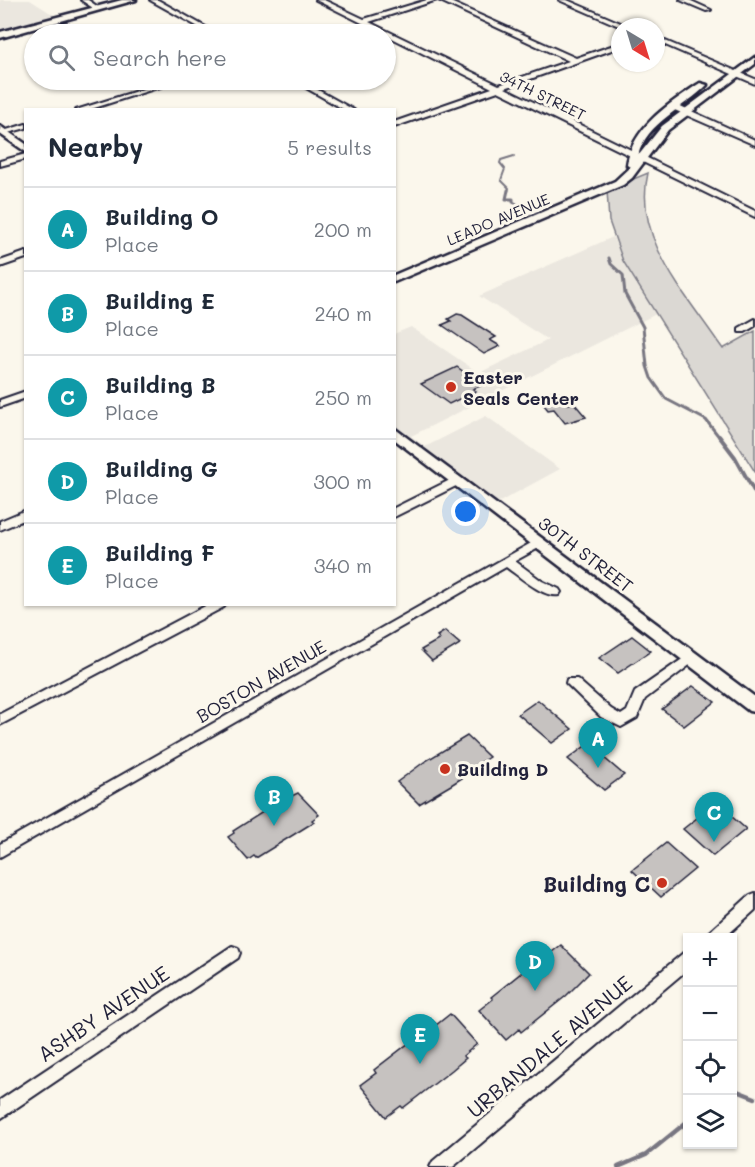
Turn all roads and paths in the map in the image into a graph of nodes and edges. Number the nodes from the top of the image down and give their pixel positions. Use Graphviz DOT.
graph roads {
  1 [pos="84,0"];
  2 [pos="132,0"];
  3 [pos="153,0"];
  4 [pos="319,0"];
  5 [pos="434,0"];
  6 [pos="441,0"];
  7 [pos="562,0"];
  8 [pos="683,0"];
  9 [pos="98,9"];
  10 [pos="708,10"];
  11 [pos="611,20"];
  12 [pos="362,22"];
  13 [pos="41,24"];
  14 [pos="197,24"];
  15 [pos="366,24"];
  16 [pos="24,29"];
  17 [pos="0,35"];
  18 [pos="396,38"];
  19 [pos="665,43"];
  20 [pos="611,48"];
  21 [pos="755,48"];
  22 [pos="755,60"];
  23 [pos="576,61"];
  24 [pos="725,69"];
  25 [pos="736,74"];
  26 [pos="717,75"];
  27 [pos="708,82"];
  28 [pos="755,82"];
  29 [pos="499,88"];
  30 [pos="145,90"];
  31 [pos="314,90"];
  32 [pos="673,106"];
  33 [pos="86,108"];
  34 [pos="347,108"];
  35 [pos="685,111"];
  36 [pos="396,124"];
  37 [pos="24,126"];
  38 [pos="2,131"];
  39 [pos="755,143"];
  40 [pos="24,148"];
  41 [pos="637,156"];
  42 [pos="24,157"];
  43 [pos="0,164"];
  44 [pos="755,214"];
  45 [pos="24,256"];
  46 [pos="0,264"];
  47 [pos="396,278"];
  48 [pos="755,322"];
  49 [pos="742,330"];
  50 [pos="24,395"];
  51 [pos="0,404"];
  52 [pos="396,434"];
  53 [pos="458,480"];
  54 [pos="396,512"];
  55 [pos="24,515"];
  56 [pos="0,526"];
  57 [pos="540,543"];
  58 [pos="507,561"];
  59 [pos="555,592"];
  60 [pos="216,606"];
  61 [pos="691,658"];
  62 [pos="572,683"];
  63 [pos="755,706"];
  64 [pos="0,720"];
  65 [pos="0,851"];
  66 [pos="755,900"];
  67 [pos="719,933"];
  68 [pos="232,953"];
  69 [pos="683,962"];
  70 [pos="0,1110"];
  71 [pos="439,1167"];
  1 -- 9 [label="street"];
  2 -- 9 [label="main road"];
  3 -- 14 [label="street"];
  4 -- 12 [label="street, 34TH STREET"];
  5 -- 12 [label="street"];
  6 -- 23 [label="street"];
  7 -- 11 [label="street"];
  8 -- 10 [label="street"];
  9 -- 13 [label="main road"];
  12 -- 15 [label="street, 34TH STREET"];
  16 -- 17 [label="main road"];
  18 -- 29 [label="street, 34TH STREET"];
  19 -- 24 [label="street"];
  20 -- 23 [label="street"];
  21 -- 24 [label="street"];
  22 -- 25 [label="street"];
  23 -- 29 [label="street"];
  24 -- 25 [label="street"];
  24 -- 26 [label="street"];
  25 -- 28 [label="street"];
  25 -- 35 [label="street"];
  27 -- 32 [label="street"];
  29 -- 36 [label="street"];
  29 -- 41 [label="street, 34TH STREET"];
  30 -- 33 [label="street"];
  31 -- 34 [label="street"];
  32 -- 35 [label="street"];
  32 -- 41 [label="street"];
  35 -- 39 [label="street"];
  35 -- 41 [label="street"];
  37 -- 38 [label="street"];
  38 -- 40 [label="street"];
  41 -- 44 [label="street, 34TH STREET"];
  41 -- 47 [label="street, LEADO AVENUE"];
  42 -- 43 [label="street"];
  45 -- 46 [label="street"];
  48 -- 49 [label="street"];
  50 -- 51 [label="street"];
  52 -- 53 [label="street, 30TH STREET"];
  53 -- 54 [label="street"];
  53 -- 57 [label="street, 30TH STREET"];
  55 -- 56 [label="street"];
  57 -- 58 [label="street, BOSTON AVENUE"];
  57 -- 61 [label="street, 30TH STREET"];
  58 -- 59 [label="street"];
  58 -- 65 [label="street, BOSTON AVENUE"];
  60 -- 64 [label="street"];
  61 -- 62 [label="street"];
  61 -- 63 [label="street, 30TH STREET"];
  66 -- 67 [label="street"];
  68 -- 70 [label="street, ASHBY AVENUE"];
  69 -- 71 [label="street, URBANDALE AVENUE"];
}
